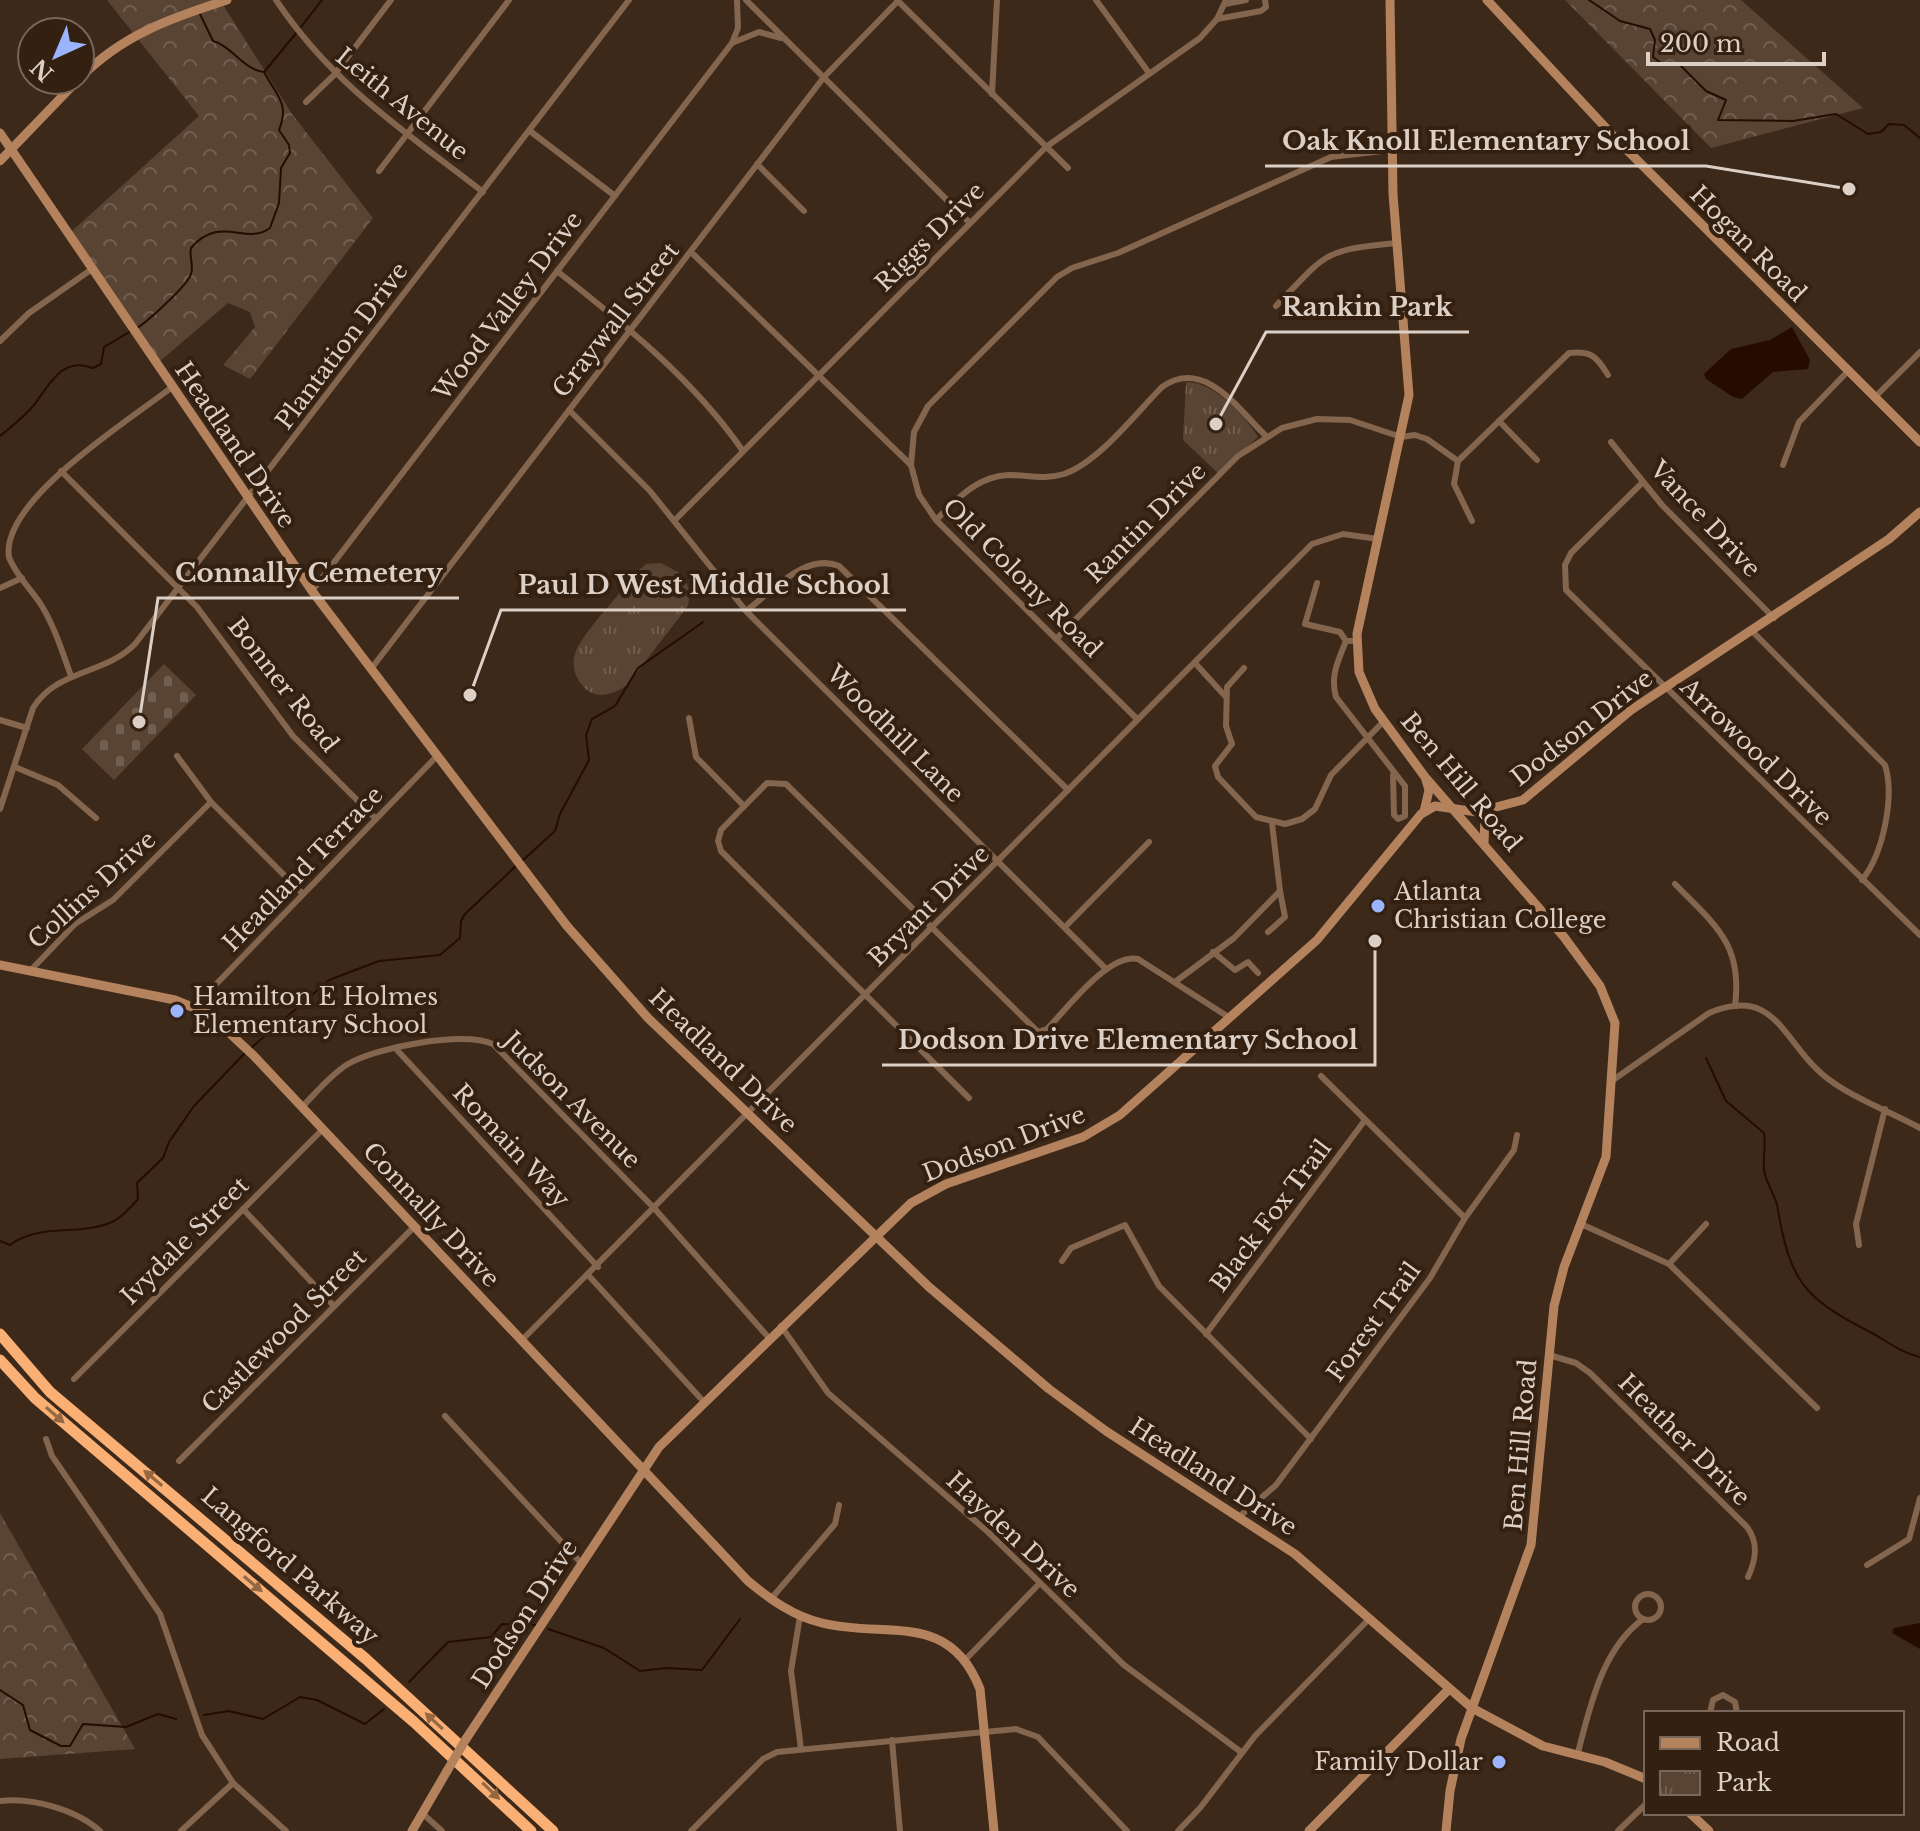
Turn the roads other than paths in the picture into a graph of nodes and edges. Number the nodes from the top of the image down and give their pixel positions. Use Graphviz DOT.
graph roads {
  1 [pos="227,0"];
  2 [pos="276,0"];
  3 [pos="391,0"];
  4 [pos="509,0"];
  5 [pos="629,0"];
  6 [pos="737,0"];
  7 [pos="746,0"];
  8 [pos="997,0"];
  9 [pos="1096,0"];
  10 [pos="1246,0"];
  11 [pos="1265,0"];
  12 [pos="1390,0"];
  13 [pos="1487,0"];
  14 [pos="898,1"];
  15 [pos="1225,2"];
  16 [pos="1217,19"];
  17 [pos="732,43"];
  18 [pos="802,55"];
  19 [pos="96,63"];
  20 [pos="1149,73"];
  21 [pos="334,75"];
  22 [pos="824,77"];
  23 [pos="992,94"];
  24 [pos="62,96"];
  25 [pos="306,102"];
  26 [pos="530,131"];
  27 [pos="0,133"];
  28 [pos="407,133"];
  29 [pos="1046,147"];
  30 [pos="11,149"];
  31 [pos="1391,150"];
  32 [pos="0,161"];
  33 [pos="757,164"];
  34 [pos="1068,168"];
  35 [pos="379,171"];
  36 [pos="483,192"];
  37 [pos="615,196"];
  38 [pos="804,211"];
  39 [pos="970,223"];
  40 [pos="1397,243"];
  41 [pos="691,252"];
  42 [pos="92,269"];
  43 [pos="557,271"];
  44 [pos="1276,306"];
  45 [pos="631,330"];
  46 [pos="0,341"];
  47 [pos="1920,352"];
  48 [pos="1848,371"];
  49 [pos="1608,375"];
  50 [pos="817,376"];
  51 [pos="172,387"];
  52 [pos="1875,397"];
  53 [pos="569,410"];
  54 [pos="1499,421"];
  55 [pos="1266,436"];
  56 [pos="1401,437"];
  57 [pos="1611,442"];
  58 [pos="1920,442"];
  59 [pos="743,451"];
  60 [pos="1537,460"];
  61 [pos="1458,461"];
  62 [pos="911,465"];
  63 [pos="1783,465"];
  64 [pos="61,471"];
  65 [pos="1643,482"];
  66 [pos="247,499"];
  67 [pos="1920,512"];
  68 [pos="936,520"];
  69 [pos="674,521"];
  70 [pos="1472,521"];
  71 [pos="1378,539"];
  72 [pos="22,578"];
  73 [pos="1317,583"];
  74 [pos="0,588"];
  75 [pos="179,588"];
  76 [pos="312,591"];
  77 [pos="746,611"];
  78 [pos="1774,618"];
  79 [pos="1753,632"];
  80 [pos="1056,639"];
  81 [pos="1346,641"];
  82 [pos="1357,641"];
  83 [pos="1195,663"];
  84 [pos="1244,668"];
  85 [pos="371,669"];
  86 [pos="71,676"];
  87 [pos="1664,689"];
  88 [pos="1226,697"];
  89 [pos="689,718"];
  90 [pos="1137,719"];
  91 [pos="0,720"];
  92 [pos="1384,721"];
  93 [pos="27,728"];
  94 [pos="1367,738"];
  95 [pos="177,756"];
  96 [pos="437,756"];
  97 [pos="15,767"];
  98 [pos="1393,775"];
  99 [pos="1425,777"];
  100 [pos="1068,790"];
  101 [pos="211,802"];
  102 [pos="744,806"];
  103 [pos="0,809"];
  104 [pos="1457,810"];
  105 [pos="1492,810"];
  106 [pos="1424,812"];
  107 [pos="96,818"];
  108 [pos="376,819"];
  109 [pos="1272,823"];
  110 [pos="1149,842"];
  111 [pos="1484,843"];
  112 [pos="998,861"];
  113 [pos="1862,880"];
  114 [pos="1675,884"];
  115 [pos="1280,891"];
  116 [pos="302,893"];
  117 [pos="1065,927"];
  118 [pos="932,928"];
  119 [pos="1268,932"];
  120 [pos="1920,935"];
  121 [pos="1213,952"];
  122 [pos="0,965"];
  123 [pos="1106,969"];
  124 [pos="31,970"];
  125 [pos="1258,973"];
  126 [pos="1175,982"];
  127 [pos="866,995"];
  128 [pos="1735,1006"];
  129 [pos="194,1007"];
  130 [pos="1230,1018"];
  131 [pos="397,1050"];
  132 [pos="1321,1076"];
  133 [pos="1613,1080"];
  134 [pos="969,1098"];
  135 [pos="302,1107"];
  136 [pos="1885,1109"];
  137 [pos="749,1115"];
  138 [pos="1365,1120"];
  139 [pos="1920,1128"];
  140 [pos="323,1129"];
  141 [pos="1517,1135"];
  142 [pos="654,1208"];
  143 [pos="243,1209"];
  144 [pos="1465,1218"];
  145 [pos="1581,1224"];
  146 [pos="1706,1224"];
  147 [pos="414,1227"];
  148 [pos="875,1236"];
  149 [pos="1859,1245"];
  150 [pos="1062,1261"];
  151 [pos="1669,1264"];
  152 [pos="598,1267"];
  153 [pos="589,1276"];
  154 [pos="334,1306"];
  155 [pos="781,1326"];
  156 [pos="0,1334"];
  157 [pos="1206,1334"];
  158 [pos="769,1338"];
  159 [pos="522,1340"];
  160 [pos="1549,1355"];
  161 [pos="0,1360"];
  162 [pos="74,1379"];
  163 [pos="704,1402"];
  164 [pos="1817,1408"];
  165 [pos="445,1416"];
  166 [pos="46,1439"];
  167 [pos="1311,1439"];
  168 [pos="179,1461"];
  169 [pos="641,1470"];
  170 [pos="1920,1498"];
  171 [pos="839,1505"];
  172 [pos="1240,1516"];
  173 [pos="582,1564"];
  174 [pos="1867,1565"];
  175 [pos="1748,1577"];
  176 [pos="1040,1583"];
  177 [pos="770,1600"];
  178 [pos="800,1616"];
  179 [pos="1369,1619"];
  180 [pos="1643,1619"];
  181 [pos="965,1660"];
  182 [pos="1449,1689"];
  183 [pos="1472,1708"];
  184 [pos="1710,1711"];
  185 [pos="1737,1711"];
  186 [pos="985,1731"];
  187 [pos="892,1740"];
  188 [pos="801,1749"];
  189 [pos="1241,1752"];
  190 [pos="1577,1756"];
  191 [pos="1644,1778"];
  192 [pos="233,1783"];
  193 [pos="0,1801"];
  194 [pos="1644,1806"];
  195 [pos="423,1814"];
  196 [pos="1692,1815"];
  197 [pos="100,1831"];
  198 [pos="181,1831"];
  199 [pos="286,1831"];
  200 [pos="412,1831"];
  201 [pos="442,1831"];
  202 [pos="531,1831"];
  203 [pos="553,1831"];
  204 [pos="691,1831"];
  205 [pos="900,1831"];
  206 [pos="994,1831"];
  207 [pos="1127,1831"];
  208 [pos="1178,1831"];
  209 [pos="1309,1831"];
  210 [pos="1446,1831"];
  211 [pos="1618,1831"];
  212 [pos="1709,1831"];
  1 -- 19 [label="street"];
  2 -- 21 [label="street, Leith Avenue"];
  3 -- 21 [label="street"];
  4 -- 28 [label="street"];
  5 -- 26 [label="street, Plantation Drive"];
  6 -- 17 [label="street, Wood Valley Drive"];
  7 -- 18 [label="street"];
  8 -- 23 [label="street"];
  9 -- 20 [label="street"];
  10 -- 15 [label="street"];
  11 -- 16 [label="street"];
  12 -- 31 [label="street, Ben Hill Road"];
  13 -- 48 [label="street, Hogan Road"];
  14 -- 22 [label="street, Graywall Street"];
  14 -- 23 [label="street"];
  15 -- 16 [label="street, Riggs Drive"];
  16 -- 20 [label="street, Riggs Drive"];
  17 -- 18 [label="street"];
  17 -- 37 [label="street, Wood Valley Drive"];
  18 -- 22 [label="street"];
  20 -- 29 [label="street, Riggs Drive"];
  21 -- 25 [label="street"];
  21 -- 28 [label="street, Leith Avenue"];
  22 -- 33 [label="street, Graywall Street"];
  22 -- 39 [label="street"];
  23 -- 29 [label="street"];
  24 -- 30 [label="street"];
  26 -- 36 [label="street, Plantation Drive"];
  26 -- 37 [label="street"];
  27 -- 30 [label="street, Headland Drive"];
  28 -- 35 [label="street"];
  28 -- 36 [label="street, Leith Avenue"];
  29 -- 34 [label="street"];
  29 -- 39 [label="street, Riggs Drive"];
  30 -- 32 [label="street"];
  30 -- 42 [label="street, Headland Drive"];
  31 -- 40 [label="street, Ben Hill Road"];
  31 -- 62 [label="street"];
  33 -- 38 [label="street"];
  33 -- 41 [label="street, Graywall Street"];
  36 -- 66 [label="street, Plantation Drive"];
  37 -- 43 [label="street, Wood Valley Drive"];
  39 -- 50 [label="street, Riggs Drive"];
  40 -- 44 [label="street"];
  40 -- 56 [label="street, Ben Hill Road"];
  41 -- 45 [label="street, Graywall Street"];
  41 -- 50 [label="street, Old Colony Road"];
  42 -- 46 [label="street"];
  42 -- 51 [label="street, Headland Drive"];
  43 -- 45 [label="street"];
  43 -- 76 [label="street, Wood Valley Drive"];
  45 -- 53 [label="street, Graywall Street"];
  45 -- 59 [label="street"];
  47 -- 52 [label="street"];
  48 -- 52 [label="street, Hogan Road"];
  48 -- 63 [label="street"];
  49 -- 54 [label="street"];
  50 -- 59 [label="street, Riggs Drive"];
  50 -- 62 [label="street, Old Colony Road"];
  51 -- 64 [label="street"];
  51 -- 66 [label="street, Headland Drive"];
  52 -- 58 [label="street, Hogan Road"];
  53 -- 69 [label="street, Woodhill Lane"];
  53 -- 85 [label="street, Graywall Street"];
  54 -- 60 [label="street"];
  54 -- 61 [label="street"];
  55 -- 56 [label="street, Rantin Drive"];
  55 -- 68 [label="street"];
  55 -- 80 [label="street, Rantin Drive"];
  56 -- 61 [label="street, Rantin Drive"];
  56 -- 71 [label="street, Ben Hill Road"];
  57 -- 65 [label="street, Vance Drive"];
  59 -- 69 [label="street, Riggs Drive"];
  61 -- 70 [label="street"];
  62 -- 68 [label="street, Old Colony Road"];
  64 -- 72 [label="street"];
  64 -- 75 [label="street, Bonner Road"];
  65 -- 78 [label="street, Vance Drive"];
  65 -- 87 [label="street, Arrowood Drive"];
  66 -- 75 [label="street, Plantation Drive"];
  66 -- 76 [label="street, Headland Drive"];
  67 -- 78 [label="street, Dodson Drive"];
  68 -- 80 [label="street, Old Colony Road"];
  69 -- 77 [label="street, Woodhill Lane"];
  71 -- 82 [label="street, Ben Hill Road"];
  71 -- 83 [label="street, Bryant Drive"];
  72 -- 74 [label="street"];
  72 -- 86 [label="street"];
  73 -- 81 [label="street"];
  75 -- 86 [label="street, Plantation Drive"];
  75 -- 108 [label="street, Bonner Road"];
  76 -- 85 [label="street, Headland Drive"];
  77 -- 100 [label="street"];
  77 -- 112 [label="street, Woodhill Lane"];
  78 -- 79 [label="street, Dodson Drive"];
  79 -- 87 [label="street, Dodson Drive"];
  79 -- 113 [label="street"];
  80 -- 90 [label="street, Old Colony Road"];
  81 -- 82 [label="street"];
  81 -- 94 [label="street"];
  82 -- 92 [label="street, Ben Hill Road"];
  83 -- 88 [label="street"];
  83 -- 90 [label="street, Bryant Drive"];
  84 -- 88 [label="street"];
  85 -- 96 [label="street, Headland Drive"];
  86 -- 93 [label="street, Plantation Drive"];
  87 -- 105 [label="street, Dodson Drive"];
  87 -- 113 [label="street, Arrowood Drive"];
  88 -- 109 [label="street"];
  89 -- 102 [label="street"];
  90 -- 100 [label="street, Bryant Drive"];
  91 -- 93 [label="street"];
  92 -- 94 [label="street"];
  92 -- 99 [label="street, Ben Hill Road"];
  93 -- 97 [label="street, Plantation Drive"];
  94 -- 98 [label="street"];
  94 -- 109 [label="street"];
  95 -- 101 [label="street"];
  96 -- 108 [label="street, Headland Terrace"];
  96 -- 137 [label="street, Headland Drive"];
  97 -- 103 [label="street, Plantation Drive"];
  97 -- 107 [label="street"];
  98 -- 98 [label="street"];
  99 -- 104 [label="street, Ben Hill Road"];
  99 -- 106 [label="street"];
  100 -- 112 [label="street, Bryant Drive"];
  101 -- 116 [label="street"];
  101 -- 124 [label="street, Collins Drive"];
  102 -- 118 [label="street"];
  102 -- 127 [label="street"];
  104 -- 105 [label="street, Dodson Drive"];
  104 -- 106 [label="street, Dodson Drive"];
  104 -- 111 [label="street, Ben Hill Road"];
  105 -- 111 [label="street"];
  106 -- 130 [label="street, Dodson Drive"];
  108 -- 116 [label="street, Headland Terrace"];
  109 -- 115 [label="street"];
  110 -- 117 [label="street"];
  111 -- 133 [label="street, Ben Hill Road"];
  112 -- 117 [label="street, Woodhill Lane"];
  112 -- 118 [label="street, Bryant Drive"];
  113 -- 120 [label="street, Arrowood Drive"];
  114 -- 128 [label="street"];
  115 -- 119 [label="street"];
  115 -- 121 [label="street"];
  116 -- 129 [label="street, Headland Terrace"];
  117 -- 123 [label="street, Woodhill Lane"];
  118 -- 123 [label="street"];
  118 -- 127 [label="street, Bryant Drive"];
  121 -- 125 [label="street"];
  121 -- 126 [label="street"];
  122 -- 124 [label="street, Connally Drive"];
  123 -- 126 [label="street"];
  124 -- 129 [label="street, Connally Drive"];
  126 -- 130 [label="street"];
  127 -- 134 [label="street"];
  127 -- 137 [label="street, Bryant Drive"];
  128 -- 133 [label="street"];
  128 -- 136 [label="street"];
  129 -- 135 [label="street, Connally Drive"];
  130 -- 148 [label="street, Dodson Drive"];
  131 -- 135 [label="street, Judson Avenue"];
  131 -- 142 [label="street, Judson Avenue"];
  131 -- 152 [label="street, Romain Way"];
  132 -- 138 [label="street"];
  133 -- 145 [label="street, Ben Hill Road"];
  135 -- 140 [label="street, Connally Drive"];
  136 -- 139 [label="street"];
  136 -- 149 [label="street"];
  137 -- 142 [label="street, Bryant Drive"];
  137 -- 148 [label="street, Headland Drive"];
  138 -- 144 [label="street"];
  138 -- 157 [label="street, Black Fox Trail"];
  140 -- 143 [label="street, Ivydale Street"];
  140 -- 147 [label="street, Connally Drive"];
  141 -- 144 [label="street, Forest Trail"];
  142 -- 152 [label="street, Bryant Drive"];
  142 -- 158 [label="street, Judson Avenue"];
  143 -- 154 [label="street"];
  143 -- 162 [label="street, Ivydale Street"];
  144 -- 167 [label="street, Forest Trail"];
  145 -- 151 [label="street"];
  145 -- 160 [label="street, Ben Hill Road"];
  146 -- 151 [label="street"];
  147 -- 154 [label="street, Castlewood Street"];
  147 -- 159 [label="street, Connally Drive"];
  148 -- 155 [label="street, Dodson Drive"];
  148 -- 172 [label="street, Headland Drive"];
  150 -- 157 [label="street"];
  151 -- 164 [label="street"];
  152 -- 153 [label="street, Bryant Drive"];
  153 -- 159 [label="street, Bryant Drive"];
  153 -- 163 [label="street"];
  154 -- 168 [label="street, Castlewood Street"];
  155 -- 158 [label="street, Dodson Drive"];
  155 -- 176 [label="street, Hayden Drive"];
  203 -- 156 [label="highway, Langford Parkway, one-way"];
  157 -- 167 [label="street"];
  158 -- 163 [label="street, Dodson Drive"];
  159 -- 169 [label="street, Connally Drive"];
  160 -- 175 [label="street, Heather Drive"];
  160 -- 183 [label="street, Ben Hill Road"];
  161 -- 202 [label="highway, Langford Parkway, one-way"];
  163 -- 169 [label="street, Dodson Drive"];
  165 -- 173 [label="street"];
  166 -- 192 [label="street"];
  167 -- 172 [label="street, Forest Trail"];
  169 -- 173 [label="street, Dodson Drive"];
  169 -- 177 [label="street, Connally Drive"];
  170 -- 174 [label="street"];
  171 -- 177 [label="street"];
  172 -- 179 [label="street, Headland Drive"];
  173 -- 195 [label="street, Dodson Drive, bridge"];
  176 -- 181 [label="street"];
  176 -- 189 [label="street, Hayden Drive"];
  177 -- 178 [label="street, Connally Drive"];
  178 -- 181 [label="street, Connally Drive"];
  178 -- 188 [label="street"];
  179 -- 182 [label="street, Headland Drive"];
  179 -- 189 [label="street"];
  180 -- 180 [label="street"];
  180 -- 190 [label="street"];
  181 -- 186 [label="street"];
  182 -- 183 [label="street, Headland Drive"];
  182 -- 209 [label="street"];
  183 -- 190 [label="street, Headland Drive"];
  183 -- 210 [label="street, Ben Hill Road"];
  184 -- 185 [label="street"];
  186 -- 187 [label="street"];
  186 -- 206 [label="street"];
  186 -- 207 [label="street"];
  187 -- 188 [label="street"];
  187 -- 205 [label="street"];
  188 -- 204 [label="street"];
  189 -- 208 [label="street"];
  190 -- 191 [label="street, Headland Drive"];
  192 -- 198 [label="street"];
  192 -- 199 [label="street"];
  193 -- 197 [label="street"];
  194 -- 211 [label="street"];
  195 -- 200 [label="street, Dodson Drive"];
  195 -- 201 [label="street"];
  196 -- 212 [label="street"];
}
